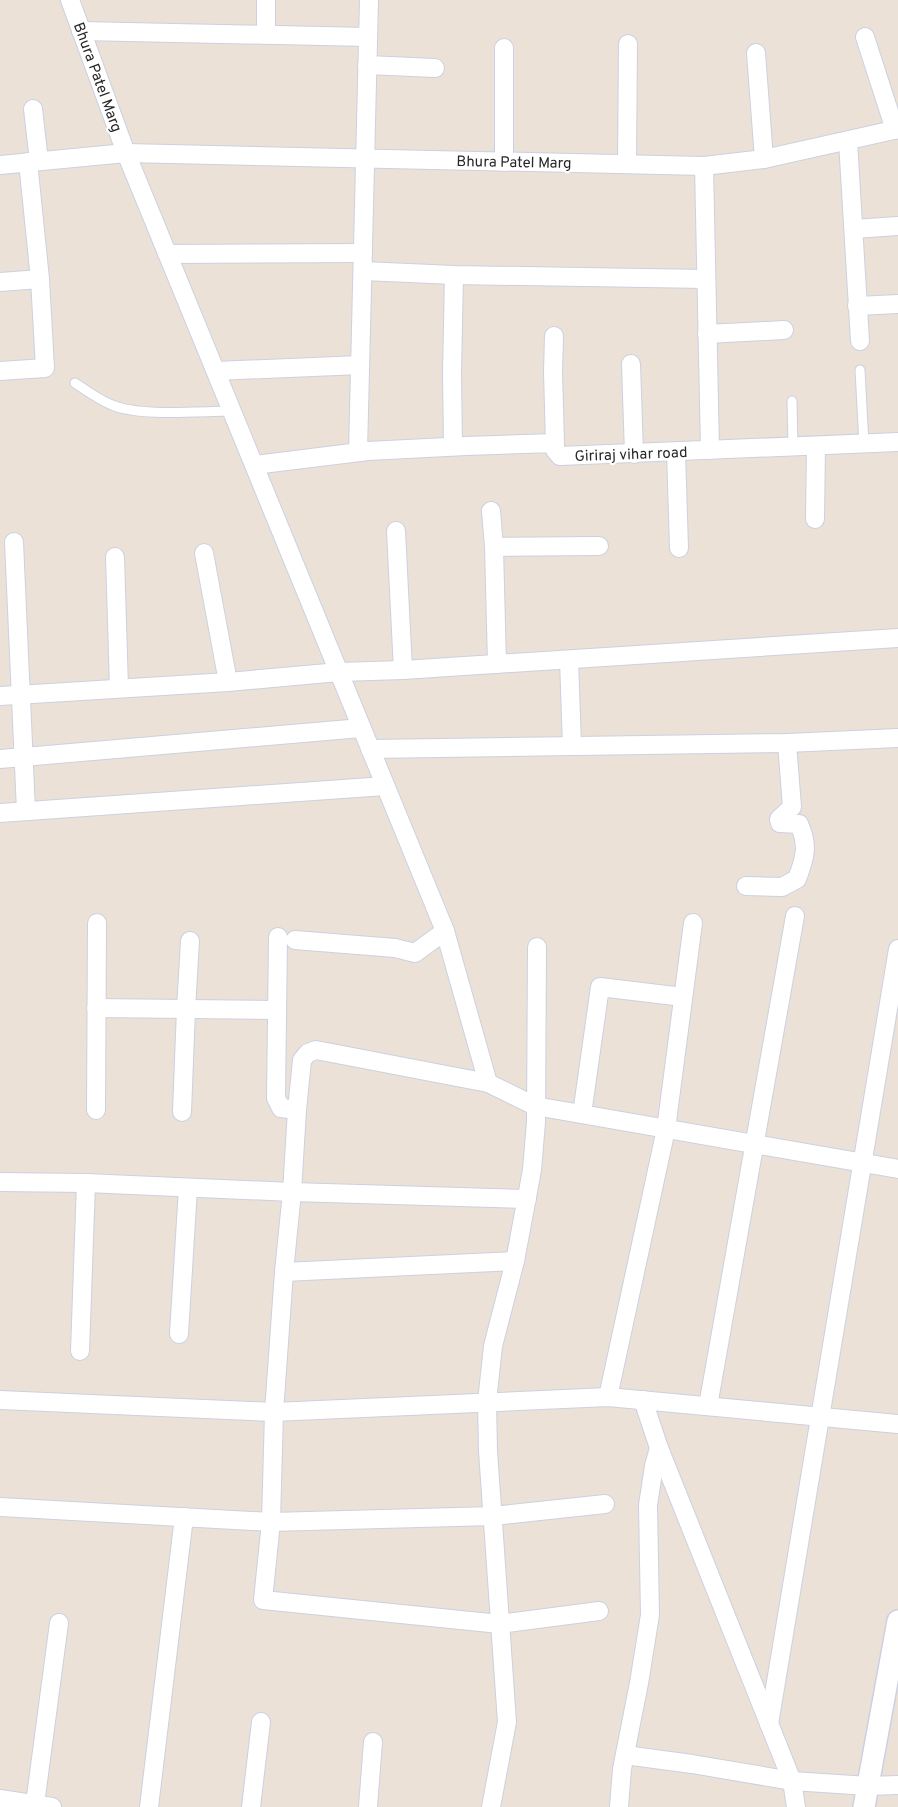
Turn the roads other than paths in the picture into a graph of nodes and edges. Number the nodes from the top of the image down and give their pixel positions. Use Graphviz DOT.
graph roads {
  1 [pos="70,0"];
  2 [pos="266,0"];
  3 [pos="369,0"];
  4 [pos="81,31"];
  5 [pos="266,35"];
  6 [pos="368,37"];
  7 [pos="865,37"];
  8 [pos="628,44"];
  9 [pos="504,48"];
  10 [pos="756,53"];
  11 [pos="367,65"];
  12 [pos="435,68"];
  13 [pos="33,108"];
  14 [pos="896,130"];
  15 [pos="848,141"];
  16 [pos="126,153"];
  17 [pos="365,159"];
  18 [pos="764,159"];
  19 [pos="34,161"];
  20 [pos="504,162"];
  21 [pos="628,164"];
  22 [pos="0,165"];
  23 [pos="704,166"];
  24 [pos="898,226"];
  25 [pos="854,229"];
  26 [pos="363,253"];
  27 [pos="167,254"];
  28 [pos="363,272"];
  29 [pos="454,275"];
  30 [pos="40,279"];
  31 [pos="706,279"];
  32 [pos="0,282"];
  33 [pos="898,304"];
  34 [pos="857,306"];
  35 [pos="784,330"];
  36 [pos="707,334"];
  37 [pos="554,336"];
  38 [pos="860,341"];
  39 [pos="631,364"];
  40 [pos="360,366"];
  41 [pos="860,370"];
  42 [pos="0,371"];
  43 [pos="216,371"];
  44 [pos="75,383"];
  45 [pos="792,400"];
  46 [pos="232,411"];
  47 [pos="898,442"];
  48 [pos="555,443"];
  49 [pos="864,444"];
  50 [pos="453,446"];
  51 [pos="816,446"];
  52 [pos="793,447"];
  53 [pos="710,450"];
  54 [pos="358,452"];
  55 [pos="676,452"];
  56 [pos="634,454"];
  57 [pos="254,465"];
  58 [pos="492,511"];
  59 [pos="815,519"];
  60 [pos="396,531"];
  61 [pos="14,542"];
  62 [pos="599,546"];
  63 [pos="494,548"];
  64 [pos="679,548"];
  65 [pos="204,554"];
  66 [pos="115,557"];
  67 [pos="898,638"];
  68 [pos="569,660"];
  69 [pos="497,664"];
  70 [pos="403,670"];
  71 [pos="339,672"];
  72 [pos="228,682"];
  73 [pos="119,688"];
  74 [pos="21,695"];
  75 [pos="0,696"];
  76 [pos="362,728"];
  77 [pos="898,738"];
  78 [pos="787,744"];
  79 [pos="572,746"];
  80 [pos="370,749"];
  81 [pos="24,757"];
  82 [pos="0,759"];
  83 [pos="385,786"];
  84 [pos="26,811"];
  85 [pos="0,813"];
  86 [pos="746,886"];
  87 [pos="795,916"];
  88 [pos="97,923"];
  89 [pos="693,923"];
  90 [pos="445,931"];
  91 [pos="190,941"];
  92 [pos="537,947"];
  93 [pos="898,949"];
  94 [pos="683,997"];
  95 [pos="96,1008"];
  96 [pos="186,1009"];
  97 [pos="277,1010"];
  98 [pos="488,1083"];
  99 [pos="535,1106"];
  100 [pos="96,1110"];
  101 [pos="297,1110"];
  102 [pos="182,1112"];
  103 [pos="582,1114"];
  104 [pos="666,1129"];
  105 [pos="754,1144"];
  106 [pos="862,1163"];
  107 [pos="898,1170"];
  108 [pos="0,1182"];
  109 [pos="86,1183"];
  110 [pos="188,1188"];
  111 [pos="292,1192"];
  112 [pos="527,1199"];
  113 [pos="515,1262"];
  114 [pos="284,1272"];
  115 [pos="179,1334"];
  116 [pos="80,1351"];
  117 [pos="608,1397"];
  118 [pos="0,1400"];
  119 [pos="643,1400"];
  120 [pos="487,1402"];
  121 [pos="708,1406"];
  122 [pos="274,1412"];
  123 [pos="820,1417"];
  124 [pos="898,1424"];
  125 [pos="659,1448"];
  126 [pos="605,1504"];
  127 [pos="0,1507"];
  128 [pos="493,1516"];
  129 [pos="184,1517"];
  130 [pos="271,1522"];
  131 [pos="599,1611"];
  132 [pos="898,1621"];
  133 [pos="59,1623"];
  134 [pos="500,1624"];
  135 [pos="261,1722"];
  136 [pos="769,1724"];
  137 [pos="373,1742"];
  138 [pos="625,1755"];
  139 [pos="792,1781"];
  140 [pos="898,1785"];
  141 [pos="868,1786"];
  142 [pos="0,1799"];
  143 [pos="44,1806"];
  144 [pos="149,1807"];
  145 [pos="251,1807"];
  146 [pos="368,1807"];
  147 [pos="491,1807"];
  148 [pos="619,1807"];
  149 [pos="796,1807"];
  150 [pos="864,1807"];
  1 -- 4 [label="street, Bhura Patel Marg"];
  2 -- 5 [label="street"];
  3 -- 6 [label="street"];
  4 -- 5 [label="street"];
  4 -- 16 [label="street, Bhura Patel Marg"];
  5 -- 6 [label="street"];
  6 -- 11 [label="street"];
  7 -- 14 [label="street"];
  8 -- 21 [label="street"];
  9 -- 20 [label="street"];
  10 -- 18 [label="street"];
  11 -- 12 [label="street"];
  11 -- 17 [label="street"];
  13 -- 19 [label="street"];
  14 -- 15 [label="street, Bhura Patel Marg"];
  15 -- 18 [label="street, Bhura Patel Marg"];
  15 -- 25 [label="street"];
  16 -- 17 [label="street, Bhura Patel Marg"];
  16 -- 19 [label="street, Bhura Patel Marg"];
  16 -- 27 [label="street"];
  17 -- 20 [label="street, Bhura Patel Marg"];
  17 -- 26 [label="street"];
  18 -- 23 [label="street, Bhura Patel Marg"];
  19 -- 22 [label="street, Bhura Patel Marg"];
  19 -- 30 [label="street"];
  20 -- 21 [label="street, Bhura Patel Marg"];
  21 -- 23 [label="street, Bhura Patel Marg"];
  23 -- 31 [label="street"];
  24 -- 25 [label="street"];
  25 -- 34 [label="street"];
  26 -- 27 [label="street"];
  26 -- 28 [label="street"];
  27 -- 43 [label="street"];
  28 -- 29 [label="street"];
  28 -- 40 [label="street"];
  29 -- 31 [label="street"];
  29 -- 50 [label="street"];
  30 -- 32 [label="street"];
  30 -- 42 [label="street"];
  31 -- 36 [label="street"];
  33 -- 34 [label="street"];
  34 -- 38 [label="street"];
  35 -- 36 [label="street"];
  36 -- 53 [label="street"];
  37 -- 48 [label="street"];
  39 -- 56 [label="street"];
  40 -- 43 [label="street"];
  40 -- 54 [label="street"];
  41 -- 49 [label="lane"];
  43 -- 46 [label="street"];
  44 -- 46 [label="lane"];
  45 -- 52 [label="lane"];
  46 -- 57 [label="street"];
  47 -- 49 [label="street, Giriraj vihar road"];
  48 -- 50 [label="street, Giriraj vihar road"];
  48 -- 56 [label="street, Giriraj vihar road"];
  49 -- 51 [label="street, Giriraj vihar road"];
  50 -- 54 [label="street, Giriraj vihar road"];
  51 -- 52 [label="street, Giriraj vihar road"];
  51 -- 59 [label="street"];
  52 -- 53 [label="street, Giriraj vihar road"];
  53 -- 55 [label="street, Giriraj vihar road"];
  54 -- 57 [label="street, Giriraj vihar road"];
  55 -- 56 [label="street, Giriraj vihar road"];
  55 -- 64 [label="street"];
  57 -- 71 [label="street"];
  58 -- 63 [label="street"];
  60 -- 70 [label="street"];
  61 -- 74 [label="street"];
  62 -- 63 [label="street"];
  63 -- 69 [label="street"];
  65 -- 72 [label="street"];
  66 -- 73 [label="street"];
  67 -- 68 [label="street"];
  68 -- 69 [label="street"];
  68 -- 79 [label="street"];
  69 -- 70 [label="street"];
  70 -- 71 [label="street"];
  71 -- 72 [label="street"];
  71 -- 76 [label="street"];
  72 -- 73 [label="street"];
  73 -- 74 [label="street"];
  74 -- 75 [label="street"];
  74 -- 81 [label="street"];
  76 -- 80 [label="street"];
  76 -- 81 [label="street"];
  77 -- 78 [label="street"];
  78 -- 79 [label="street"];
  78 -- 86 [label="street"];
  79 -- 80 [label="street"];
  80 -- 83 [label="street"];
  81 -- 82 [label="street"];
  81 -- 84 [label="street"];
  83 -- 84 [label="street"];
  83 -- 90 [label="street"];
  84 -- 85 [label="street"];
  87 -- 105 [label="street"];
  88 -- 95 [label="street"];
  89 -- 94 [label="street"];
  90 -- 97 [label="street"];
  90 -- 98 [label="street"];
  91 -- 96 [label="street"];
  92 -- 99 [label="street"];
  93 -- 106 [label="street"];
  94 -- 103 [label="street"];
  94 -- 104 [label="street"];
  95 -- 96 [label="street"];
  95 -- 100 [label="street"];
  96 -- 97 [label="street"];
  96 -- 102 [label="street"];
  97 -- 101 [label="street"];
  98 -- 99 [label="street"];
  98 -- 101 [label="street"];
  99 -- 103 [label="street"];
  99 -- 112 [label="street"];
  101 -- 111 [label="street"];
  103 -- 104 [label="street"];
  104 -- 105 [label="street"];
  104 -- 117 [label="street"];
  105 -- 106 [label="street"];
  105 -- 121 [label="street"];
  106 -- 107 [label="street"];
  106 -- 123 [label="street"];
  108 -- 109 [label="street"];
  109 -- 110 [label="street"];
  109 -- 116 [label="street"];
  110 -- 111 [label="street"];
  110 -- 115 [label="street"];
  111 -- 112 [label="street"];
  111 -- 114 [label="street"];
  112 -- 113 [label="street"];
  113 -- 114 [label="street"];
  113 -- 120 [label="street"];
  114 -- 122 [label="street"];
  117 -- 119 [label="street"];
  117 -- 120 [label="street"];
  118 -- 122 [label="street"];
  119 -- 121 [label="street"];
  119 -- 125 [label="street"];
  120 -- 122 [label="street"];
  120 -- 128 [label="street"];
  121 -- 123 [label="street"];
  122 -- 130 [label="street"];
  123 -- 124 [label="street"];
  123 -- 136 [label="street"];
  125 -- 136 [label="street"];
  125 -- 138 [label="street"];
  126 -- 128 [label="street"];
  127 -- 129 [label="street"];
  128 -- 130 [label="street"];
  128 -- 134 [label="street"];
  129 -- 130 [label="street"];
  129 -- 144 [label="street"];
  130 -- 134 [label="street"];
  131 -- 134 [label="street"];
  132 -- 141 [label="street"];
  133 -- 143 [label="street"];
  134 -- 147 [label="street"];
  135 -- 145 [label="street"];
  136 -- 139 [label="street"];
  137 -- 146 [label="street"];
  138 -- 139 [label="street"];
  138 -- 148 [label="street"];
  139 -- 141 [label="street"];
  139 -- 149 [label="street"];
  140 -- 141 [label="street"];
  141 -- 150 [label="street"];
  142 -- 143 [label="street"];
}
